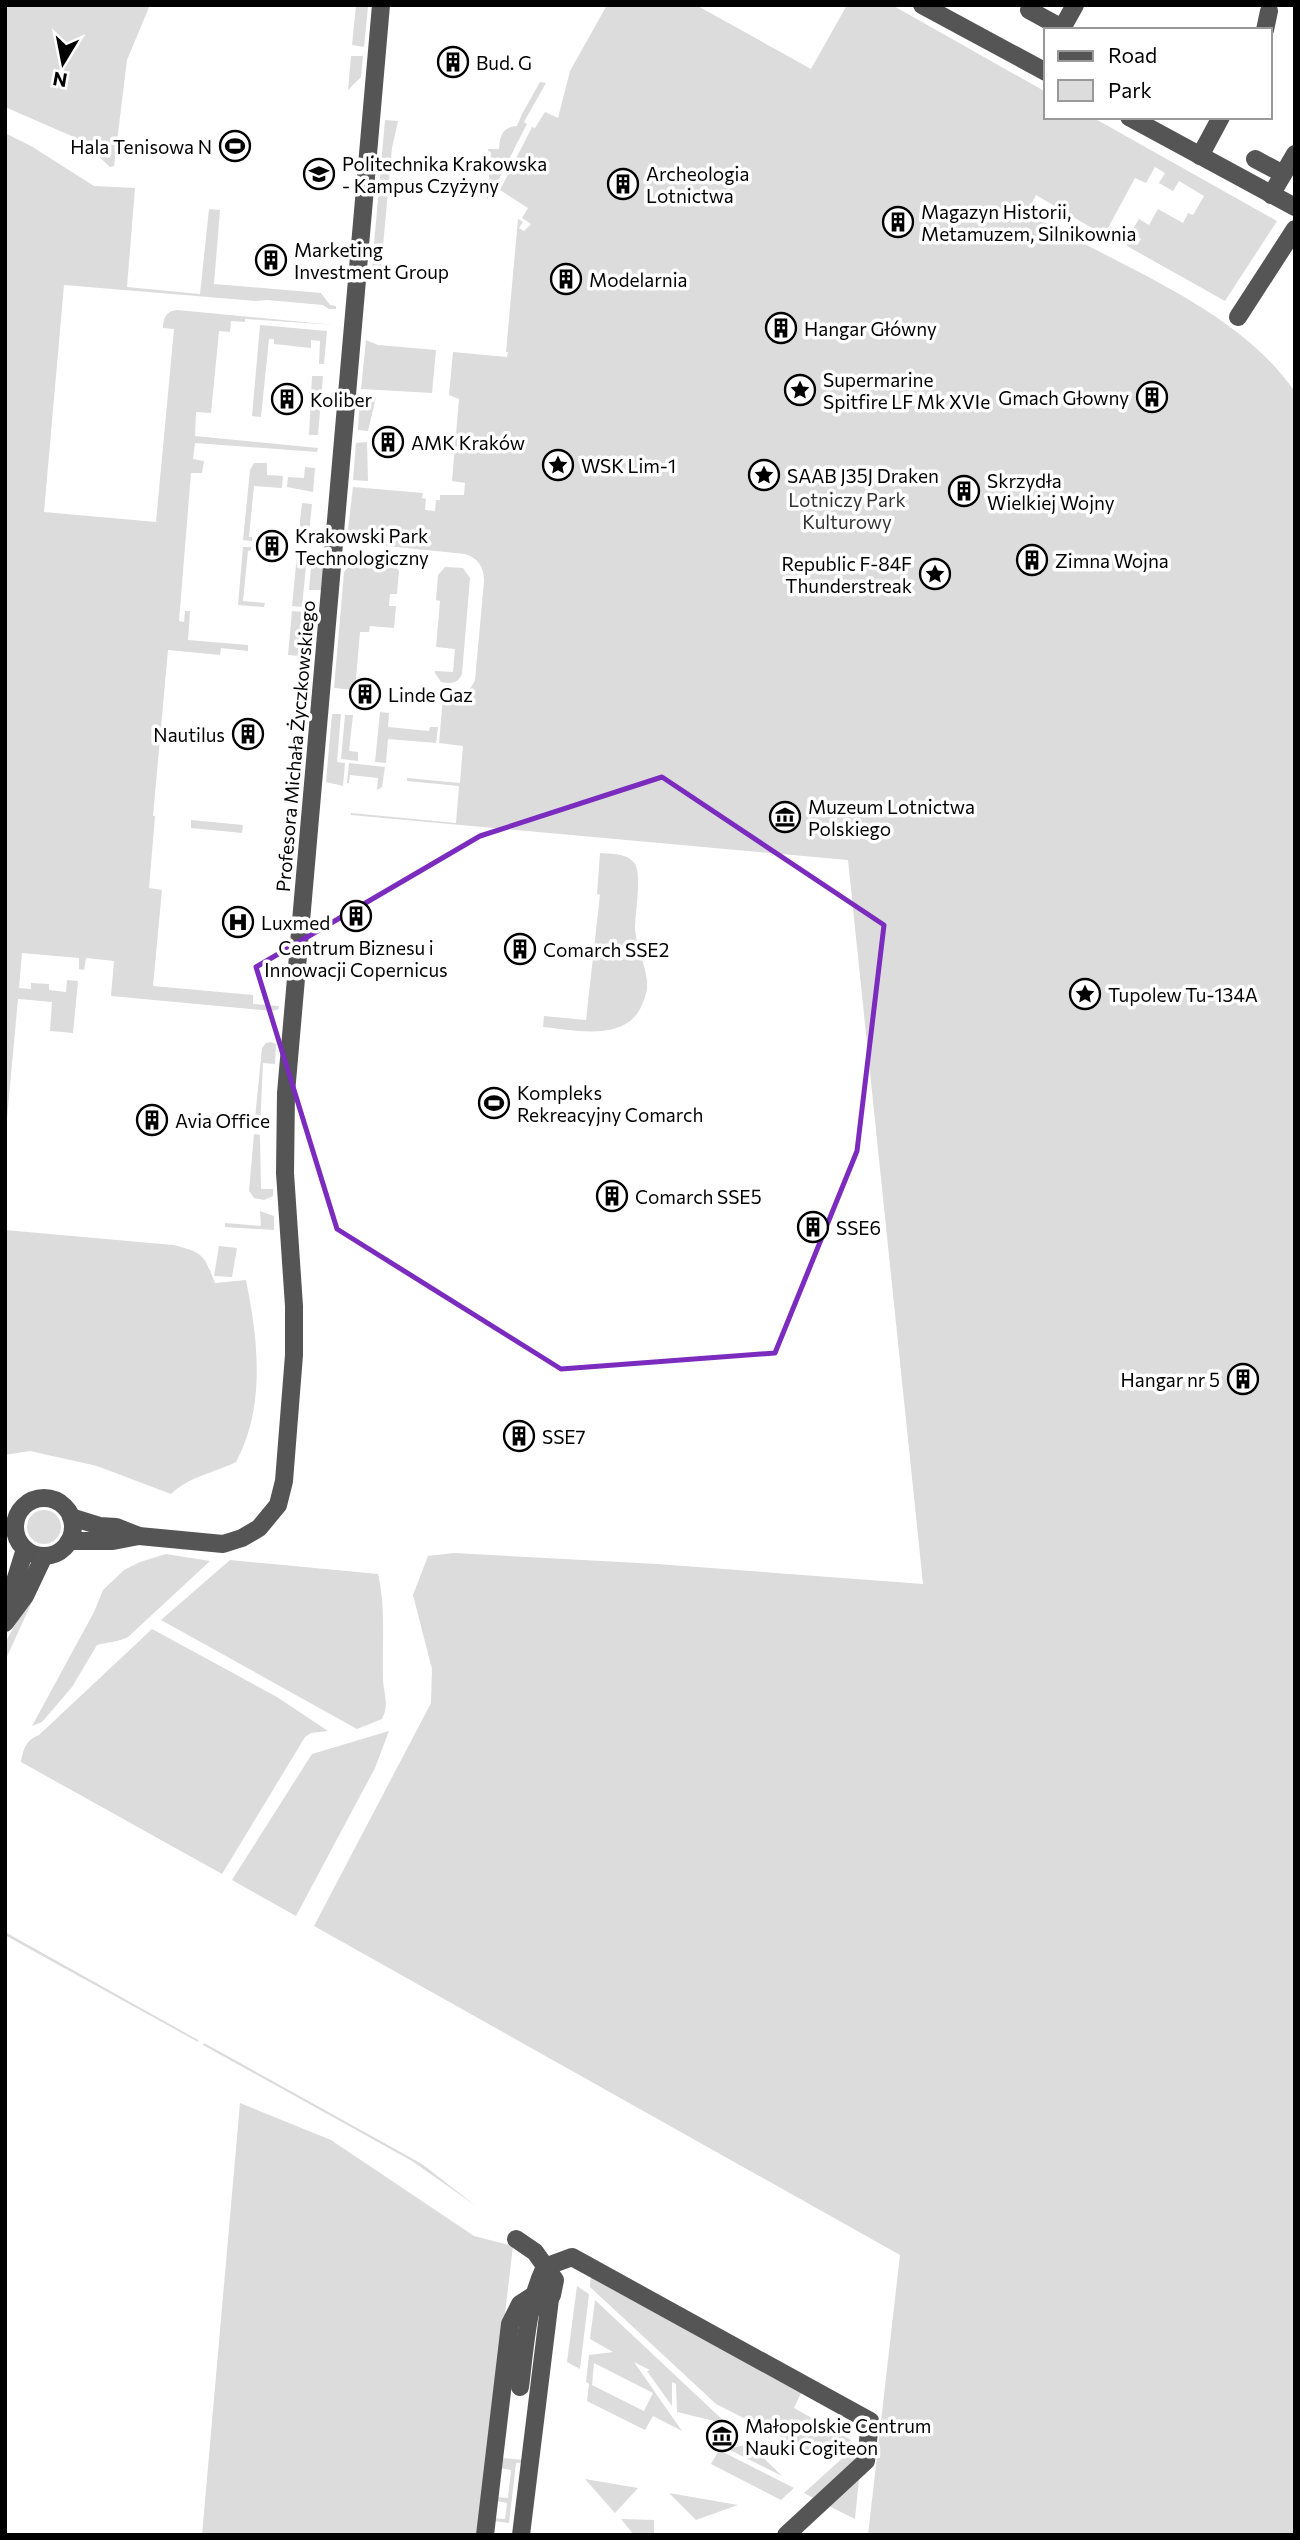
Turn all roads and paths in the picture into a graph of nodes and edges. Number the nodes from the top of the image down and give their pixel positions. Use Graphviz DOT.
graph roads {
  1 [pos="381,5"];
  2 [pos="922,5"];
  3 [pos="1075,5"];
  4 [pos="1029,10"];
  5 [pos="1269,11"];
  6 [pos="1060,28"];
  7 [pos="1063,28"];
  8 [pos="1265,28"];
  9 [pos="1044,67"];
  10 [pos="1133,119"];
  11 [pos="1220,119"];
  12 [pos="1295,154"];
  13 [pos="1200,156"];
  14 [pos="1255,159"];
  15 [pos="1283,174"];
  16 [pos="1271,195"];
  17 [pos="1295,207"];
  18 [pos="1295,229"];
  19 [pos="1238,317"];
  20 [pos="12,1514"];
  21 [pos="71,1517"];
  22 [pos="10,1531"];
  23 [pos="139,1536"];
  24 [pos="69,1541"];
  25 [pos="25,1549"];
  26 [pos="44,1556"];
  27 [pos="6,1621"];
  28 [pos="516,2239"];
  29 [pos="545,2267"];
  30 [pos="543,2296"];
  31 [pos="520,2387"];
  32 [pos="485,2535"];
  33 [pos="521,2535"];
  34 [pos="786,2535"];
  1 -- 23 [label="street, Profesora Michała Życzkowskiego"];
  2 -- 9 [label="street"];
  3 -- 7 [label="street"];
  4 -- 6 [label="street"];
  5 -- 8 [label="street"];
  10 -- 13 [label="street"];
  11 -- 13 [label="street"];
  12 -- 15 [label="street"];
  13 -- 16 [label="street"];
  14 -- 15 [label="street"];
  15 -- 16 [label="street"];
  16 -- 17 [label="street"];
  18 -- 19 [label="street"];
  20 -- 21 [label="street"];
  20 -- 22 [label="street"];
  21 -- 23 [label="street, Profesora Michała Życzkowskiego"];
  21 -- 24 [label="street"];
  22 -- 25 [label="street"];
  23 -- 24 [label="street, Profesora Michała Życzkowskiego"];
  24 -- 26 [label="street"];
  25 -- 26 [label="street"];
  25 -- 27 [label="street"];
  26 -- 27 [label="street"];
  28 -- 29 [label="street"];
  29 -- 30 [label="street"];
  29 -- 34 [label="street"];
  30 -- 31 [label="street"];
  30 -- 32 [label="street"];
  30 -- 33 [label="street"];
}
